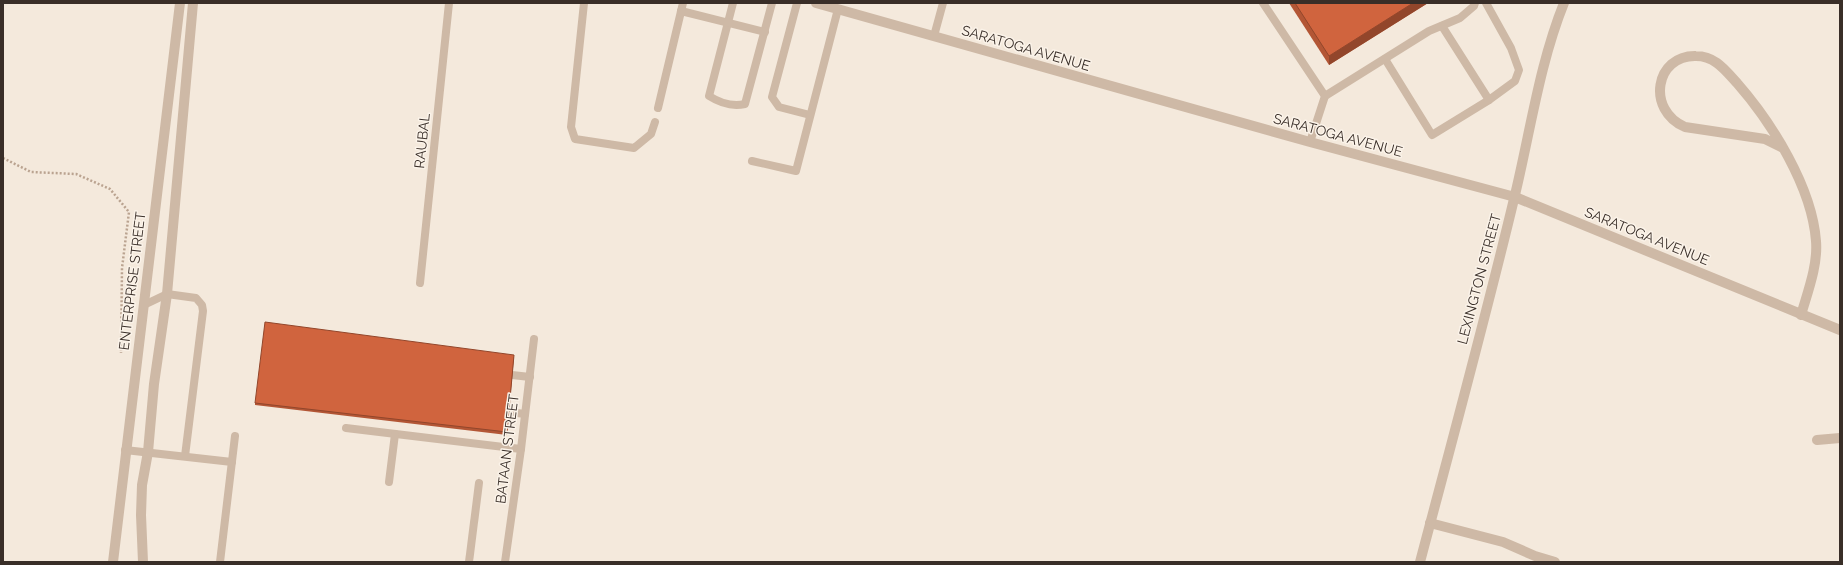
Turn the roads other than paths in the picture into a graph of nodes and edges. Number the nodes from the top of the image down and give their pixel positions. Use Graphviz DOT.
graph roads {
  1 [pos="180,3"];
  2 [pos="194,3"];
  3 [pos="449,3"];
  4 [pos="584,3"];
  5 [pos="733,3"];
  6 [pos="772,3"];
  7 [pos="797,3"];
  8 [pos="943,3"];
  9 [pos="1263,3"];
  10 [pos="1475,3"];
  11 [pos="1486,3"];
  12 [pos="1564,3"];
  13 [pos="823,4"];
  14 [pos="682,7"];
  15 [pos="838,9"];
  16 [pos="727,23"];
  17 [pos="1442,26"];
  18 [pos="764,32"];
  19 [pos="934,36"];
  20 [pos="1385,58"];
  21 [pos="1325,96"];
  22 [pos="1489,100"];
  23 [pos="658,108"];
  24 [pos="810,115"];
  25 [pos="655,122"];
  26 [pos="1310,142"];
  27 [pos="1783,148"];
  28 [pos="752,161"];
  29 [pos="1515,197"];
  30 [pos="420,283"];
  31 [pos="167,294"];
  32 [pos="144,305"];
  33 [pos="1801,315"];
  34 [pos="1840,330"];
  35 [pos="534,339"];
  36 [pos="512,375"];
  37 [pos="530,377"];
  38 [pos="509,412"];
  39 [pos="525,414"];
  40 [pos="346,428"];
  41 [pos="395,434"];
  42 [pos="235,436"];
  43 [pos="1840,438"];
  44 [pos="1817,440"];
  45 [pos="521,449"];
  46 [pos="125,450"];
  47 [pos="148,452"];
  48 [pos="185,456"];
  49 [pos="232,462"];
  50 [pos="389,482"];
  51 [pos="480,483"];
  52 [pos="1430,523"];
  53 [pos="1535,559"];
  54 [pos="113,562"];
  55 [pos="143,562"];
  56 [pos="220,562"];
  57 [pos="469,562"];
  58 [pos="505,562"];
  59 [pos="1420,562"];
  60 [pos="1555,562"];
  1 -- 32 [label="street, ENTERPRISE STREET"];
  2 -- 31 [label="street"];
  3 -- 30 [label="lane, RAUBAL"];
  4 -- 25 [label="lane"];
  5 -- 16 [label="lane"];
  6 -- 18 [label="lane"];
  7 -- 24 [label="lane"];
  8 -- 19 [label="lane"];
  9 -- 21 [label="lane"];
  10 -- 17 [label="lane"];
  11 -- 22 [label="lane"];
  12 -- 29 [label="street, LEXINGTON STREET"];
  13 -- 15 [label="street, SARATOGA AVENUE"];
  14 -- 16 [label="lane"];
  14 -- 23 [label="lane"];
  15 -- 19 [label="street, SARATOGA AVENUE"];
  15 -- 24 [label="lane"];
  16 -- 18 [label="lane"];
  16 -- 18 [label="lane"];
  17 -- 20 [label="lane"];
  17 -- 22 [label="lane"];
  19 -- 26 [label="street, SARATOGA AVENUE"];
  20 -- 21 [label="lane"];
  20 -- 22 [label="lane"];
  21 -- 26 [label="lane"];
  24 -- 28 [label="lane"];
  26 -- 29 [label="street, SARATOGA AVENUE"];
  27 -- 27 [label="street"];
  27 -- 33 [label="street"];
  29 -- 33 [label="street, SARATOGA AVENUE"];
  29 -- 52 [label="street, LEXINGTON STREET"];
  31 -- 32 [label="lane"];
  31 -- 47 [label="street"];
  31 -- 48 [label="lane"];
  32 -- 46 [label="street, ENTERPRISE STREET"];
  33 -- 34 [label="street, SARATOGA AVENUE"];
  35 -- 37 [label="lane, BATAAN STREET"];
  36 -- 37 [label="lane"];
  37 -- 39 [label="lane, BATAAN STREET"];
  38 -- 39 [label="lane"];
  39 -- 45 [label="lane, BATAAN STREET"];
  40 -- 41 [label="lane"];
  41 -- 45 [label="lane"];
  41 -- 50 [label="lane"];
  42 -- 49 [label="lane"];
  43 -- 44 [label="street"];
  45 -- 58 [label="lane, BATAAN STREET"];
  46 -- 47 [label="lane"];
  46 -- 54 [label="street, ENTERPRISE STREET"];
  47 -- 48 [label="lane"];
  47 -- 55 [label="street"];
  48 -- 49 [label="lane"];
  49 -- 56 [label="lane"];
  51 -- 57 [label="lane"];
  52 -- 53 [label="street"];
  52 -- 59 [label="street, LEXINGTON STREET"];
  53 -- 60 [label="street"];
}
